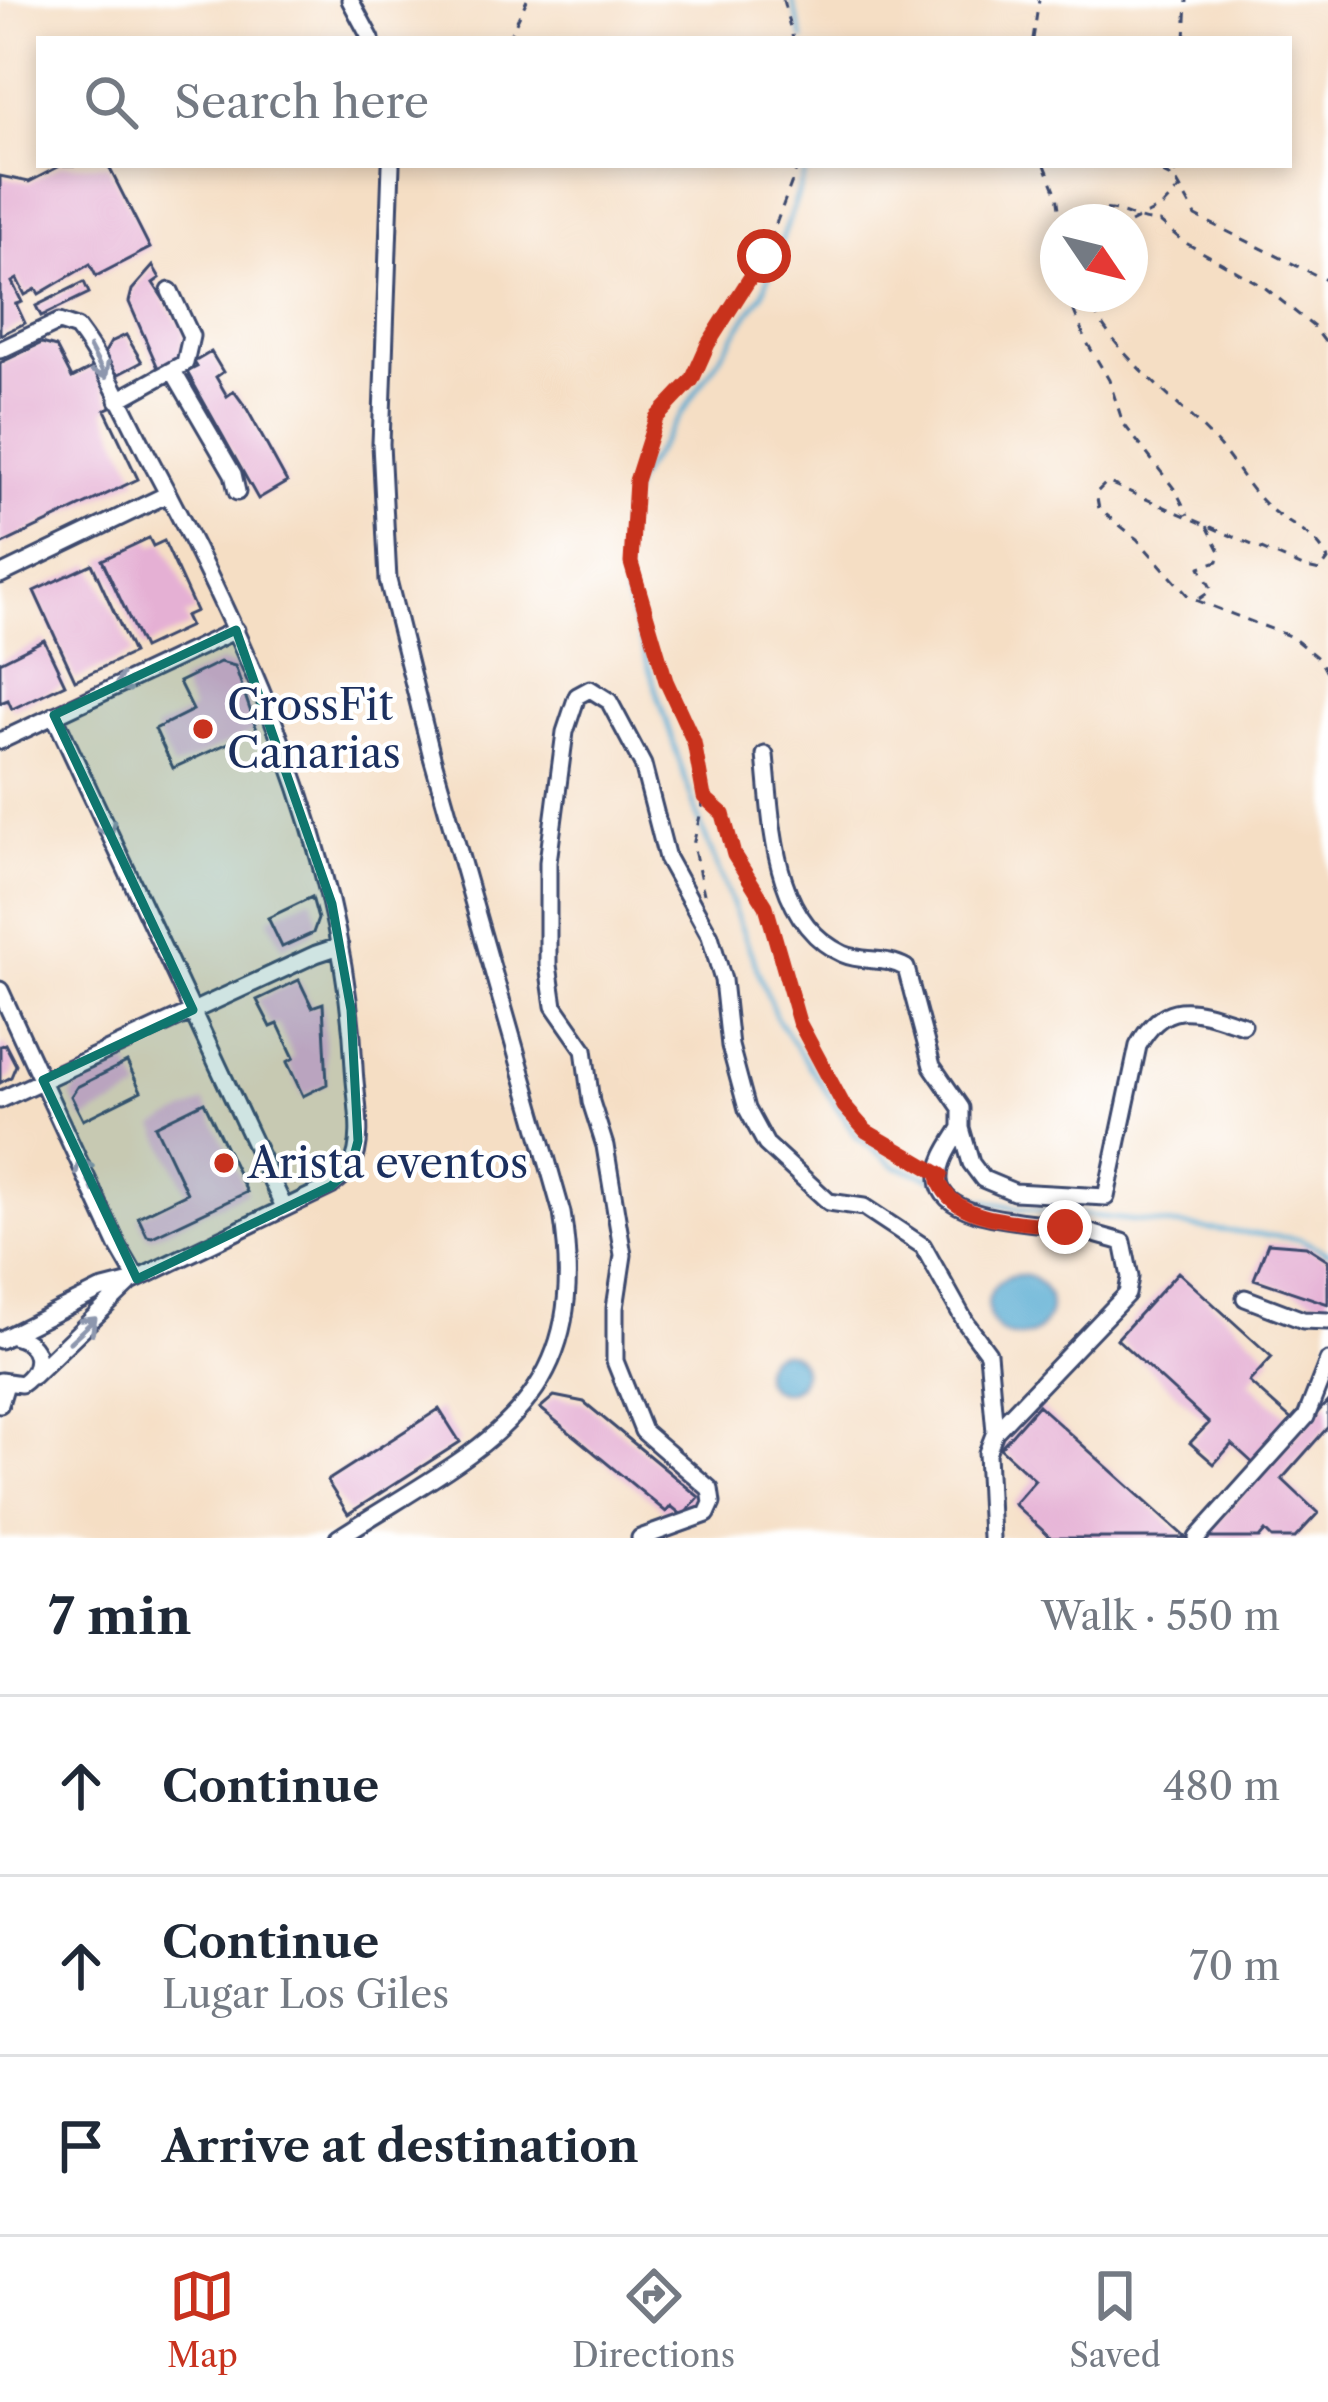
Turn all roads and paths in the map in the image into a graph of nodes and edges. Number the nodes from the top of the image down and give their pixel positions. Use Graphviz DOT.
graph roads {
  1 [pos="350,0"];
  2 [pos="526,0"];
  3 [pos="783,0"];
  4 [pos="1039,0"];
  5 [pos="1187,0"];
  6 [pos="369,36"];
  7 [pos="509,36"];
  8 [pos="792,36"];
  9 [pos="1033,36"];
  10 [pos="1185,36"];
  11 [pos="391,168"];
  12 [pos="796,168"];
  13 [pos="1046,168"];
  14 [pos="1153,168"];
  15 [pos="1175,168"];
  16 [pos="1174,179"];
  17 [pos="1059,204"];
  18 [pos="1148,214"];
  19 [pos="1196,216"];
  20 [pos="1148,223"];
  21 [pos="1328,281"];
  22 [pos="170,291"];
  23 [pos="1074,312"];
  24 [pos="1093,312"];
  25 [pos="1328,346"];
  26 [pos="0,350"];
  27 [pos="173,371"];
  28 [pos="118,400"];
  29 [pos="237,492"];
  30 [pos="168,494"];
  31 [pos="1189,518"];
  32 [pos="1207,526"];
  33 [pos="0,575"];
  34 [pos="1199,601"];
  35 [pos="236,630"];
  36 [pos="1328,675"];
  37 [pos="54,716"];
  38 [pos="0,741"];
  39 [pos="765,755"];
  40 [pos="704,797"];
  41 [pos="706,910"];
  42 [pos="340,946"];
  43 [pos="0,990"];
  44 [pos="193,1010"];
  45 [pos="1243,1025"];
  46 [pos="43,1079"];
  47 [pos="0,1100"];
  48 [pos="961,1128"];
  49 [pos="941,1175"];
  50 [pos="284,1207"];
  51 [pos="134,1280"];
  52 [pos="1245,1298"];
  53 [pos="1328,1321"];
  54 [pos="6,1338"];
  55 [pos="1328,1361"];
  56 [pos="33,1376"];
  57 [pos="3,1383"];
  58 [pos="0,1403"];
  59 [pos="995,1432"];
  60 [pos="338,1538"];
  61 [pos="640,1538"];
  62 [pos="991,1538"];
  63 [pos="1197,1538"];
  1 -- 6 [label="street"];
  2 -- 7 [label="path"];
  3 -- 8 [label="path"];
  4 -- 9 [label="path"];
  5 -- 10 [label="path"];
  11 -- 60 [label="street"];
  12 -- 40 [label="path"];
  13 -- 17 [label="path"];
  14 -- 16 [label="path"];
  15 -- 16 [label="path"];
  16 -- 19 [label="path"];
  18 -- 19 [label="path"];
  19 -- 21 [label="path"];
  20 -- 25 [label="path"];
  22 -- 27 [label="street"];
  23 -- 31 [label="path"];
  24 -- 32 [label="path"];
  26 -- 28 [label="street, one-way"];
  27 -- 28 [label="street"];
  27 -- 29 [label="street"];
  28 -- 30 [label="street"];
  30 -- 33 [label="street"];
  30 -- 35 [label="street"];
  31 -- 32 [label="path"];
  31 -- 34 [label="path"];
  32 -- 34 [label="path"];
  34 -- 36 [label="path"];
  35 -- 37 [label="street, one-way"];
  35 -- 42 [label="street"];
  37 -- 38 [label="street"];
  37 -- 44 [label="street, one-way"];
  39 -- 48 [label="street"];
  40 -- 41 [label="path"];
  40 -- 49 [label="path"];
  42 -- 44 [label="street"];
  42 -- 50 [label="street"];
  43 -- 46 [label="street"];
  44 -- 46 [label="street"];
  44 -- 50 [label="street"];
  45 -- 48 [label="street"];
  46 -- 47 [label="street"];
  51 -- 46 [label="street, one-way"];
  48 -- 49 [label="street"];
  49 -- 59 [label="street"];
  50 -- 51 [label="street"];
  51 -- 54 [label="street"];
  56 -- 51 [label="street, one-way"];
  52 -- 53 [label="street"];
  54 -- 56 [label="street"];
  55 -- 63 [label="street"];
  56 -- 57 [label="street"];
  57 -- 58 [label="street"];
  59 -- 61 [label="street"];
  59 -- 62 [label="street"];
}
